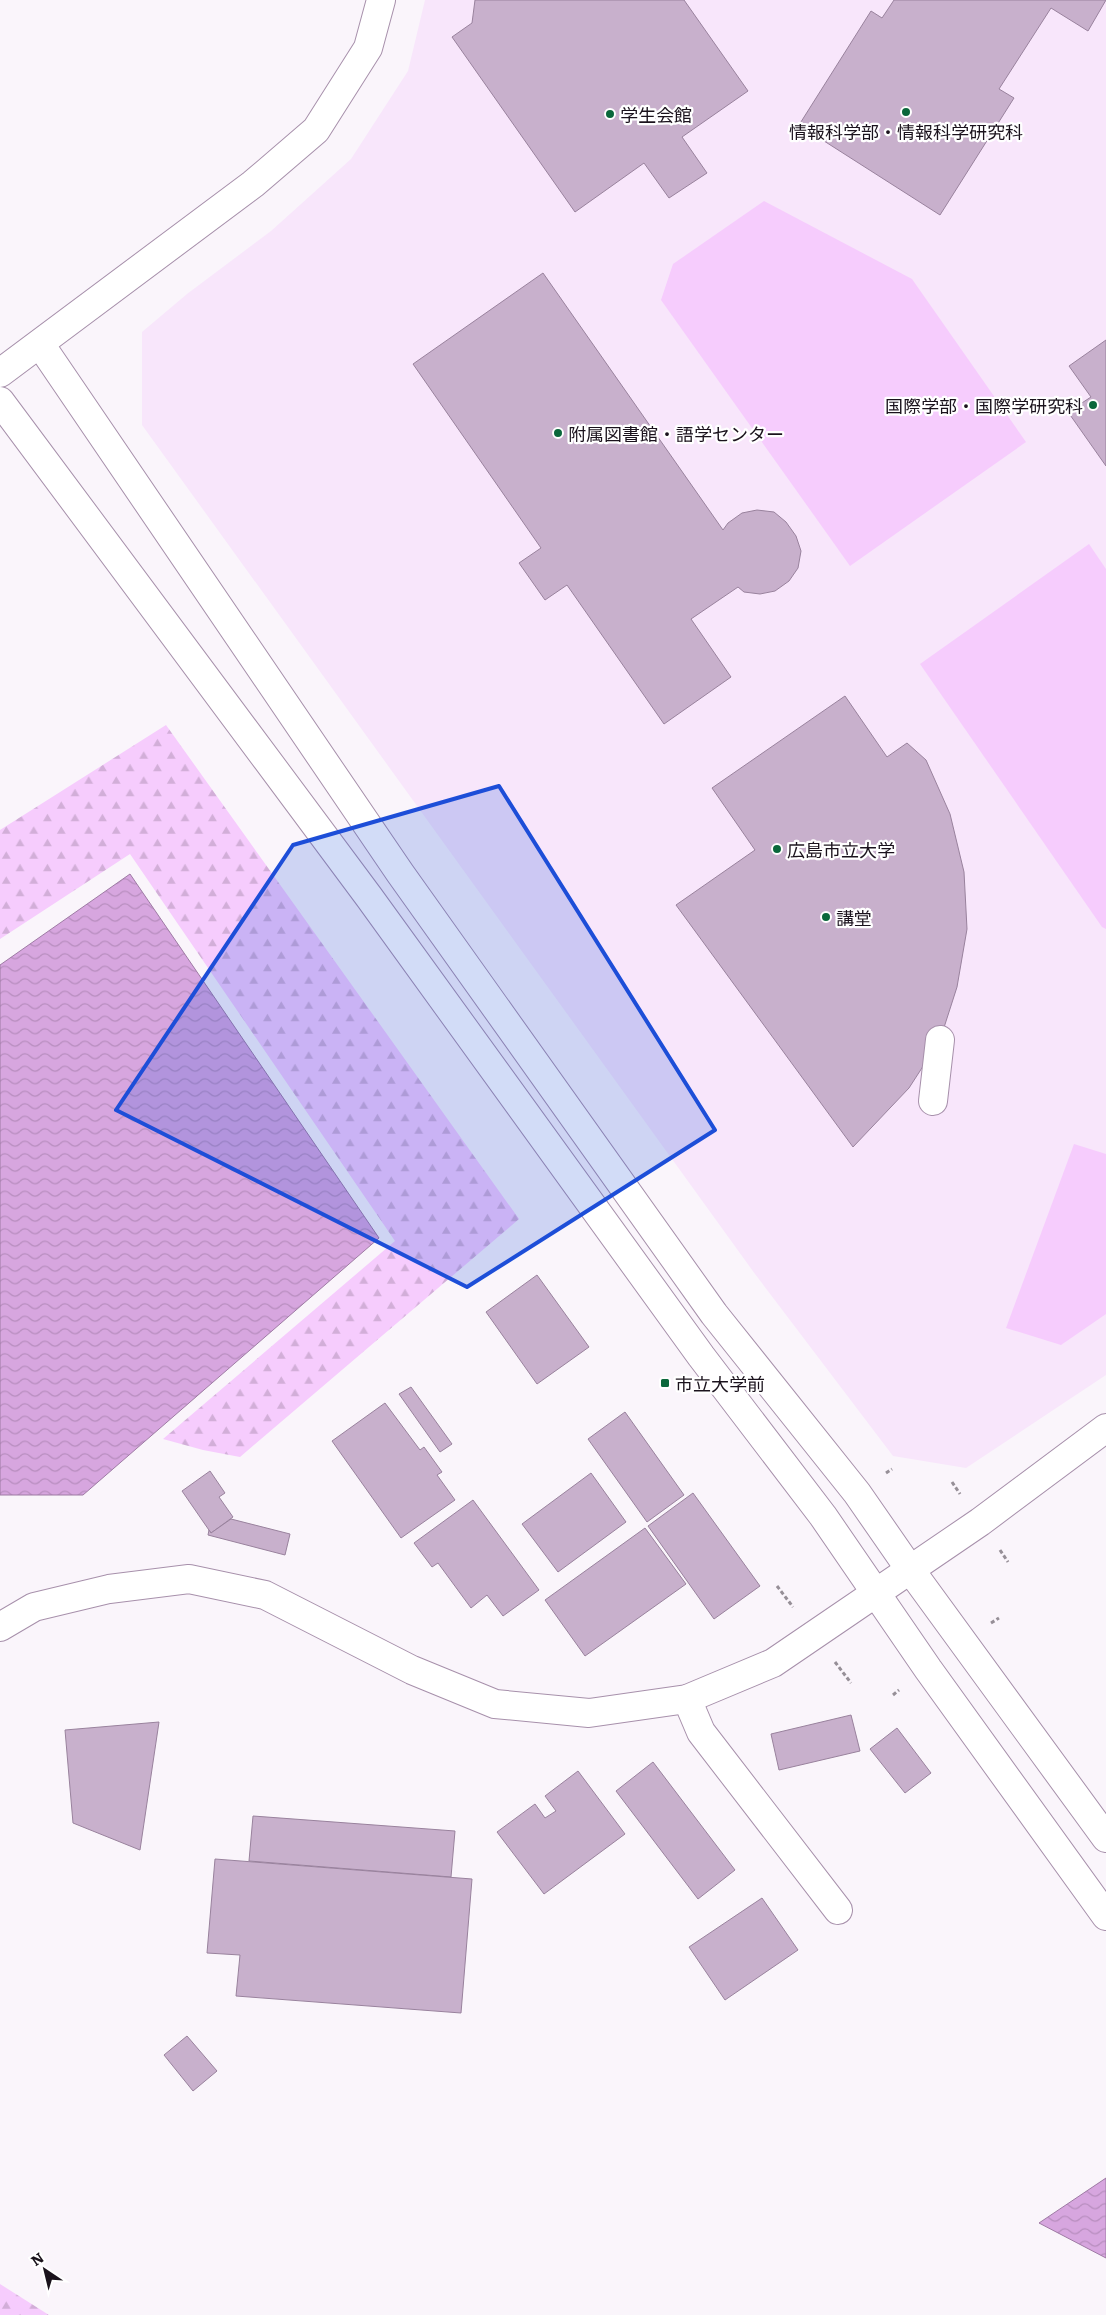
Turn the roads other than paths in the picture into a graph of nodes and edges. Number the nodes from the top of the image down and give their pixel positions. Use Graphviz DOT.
graph roads {
  1 [pos="381,0"];
  2 [pos="40,344"];
  3 [pos="0,373"];
  4 [pos="0,401"];
  5 [pos="940,1040"];
  6 [pos="933,1100"];
  7 [pos="1106,1428"];
  8 [pos="909,1568"];
  9 [pos="875,1592"];
  10 [pos="0,1627"];
  11 [pos="687,1698"];
  12 [pos="1106,1838"];
  13 [pos="838,1910"];
  14 [pos="1106,1916"];
  1 -- 2 [label="street"];
  2 -- 3 [label="street"];
  2 -- 8 [label="street"];
  4 -- 9 [label="street"];
  5 -- 6 [label="street"];
  7 -- 8 [label="street"];
  8 -- 9 [label="street"];
  8 -- 12 [label="street"];
  9 -- 11 [label="street"];
  9 -- 14 [label="street"];
  10 -- 11 [label="street"];
  11 -- 13 [label="street"];
}
